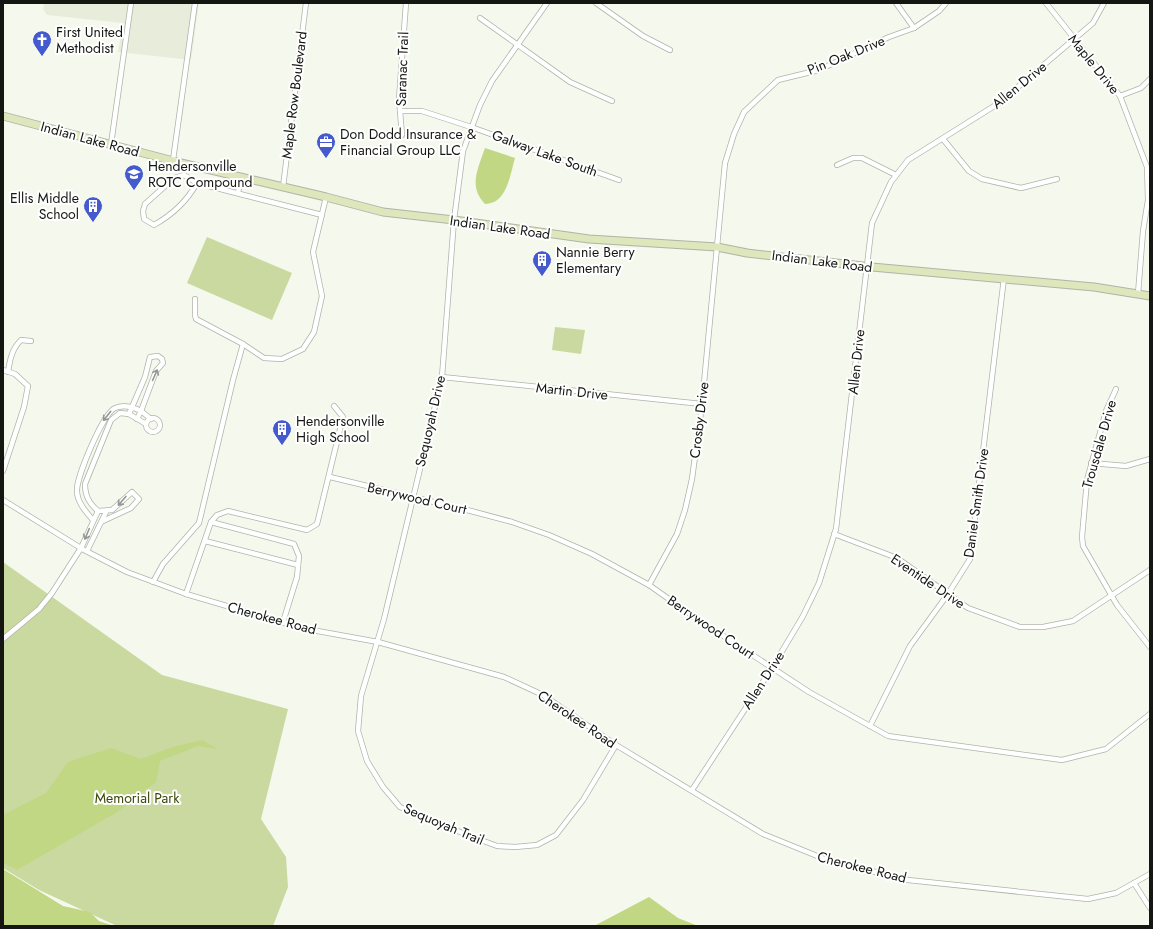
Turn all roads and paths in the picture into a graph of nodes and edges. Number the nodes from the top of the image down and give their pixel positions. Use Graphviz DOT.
graph roads {
  1 [pos="131,3"];
  2 [pos="195,3"];
  3 [pos="306,3"];
  4 [pos="406,3"];
  5 [pos="547,3"];
  6 [pos="596,3"];
  7 [pos="896,3"];
  8 [pos="946,3"];
  9 [pos="1046,3"];
  10 [pos="1104,3"];
  11 [pos="480,18"];
  12 [pos="914,28"];
  13 [pos="1074,39"];
  14 [pos="517,45"];
  15 [pos="670,50"];
  16 [pos="1150,79"];
  17 [pos="1120,96"];
  18 [pos="612,101"];
  19 [pos="400,111"];
  20 [pos="3,116"];
  21 [pos="471,127"];
  22 [pos="402,135"];
  23 [pos="942,139"];
  24 [pos="111,144"];
  25 [pos="173,160"];
  26 [pos="837,165"];
  27 [pos="896,175"];
  28 [pos="241,177"];
  29 [pos="1057,179"];
  30 [pos="619,180"];
  31 [pos="197,183"];
  32 [pos="283,187"];
  33 [pos="238,193"];
  34 [pos="326,197"];
  35 [pos="1149,200"];
  36 [pos="322,215"];
  37 [pos="454,220"];
  38 [pos="717,247"];
  39 [pos="867,266"];
  40 [pos="1004,278"];
  41 [pos="1138,294"];
  42 [pos="1150,296"];
  43 [pos="196,299"];
  44 [pos="31,341"];
  45 [pos="243,344"];
  46 [pos="5,371"];
  47 [pos="442,377"];
  48 [pos="1116,388"];
  49 [pos="702,404"];
  50 [pos="334,406"];
  51 [pos="133,407"];
  52 [pos="141,411"];
  53 [pos="129,414"];
  54 [pos="137,419"];
  55 [pos="151,419"];
  56 [pos="146,424"];
  57 [pos="97,434"];
  58 [pos="104,436"];
  59 [pos="1150,459"];
  60 [pos="1091,462"];
  61 [pos="85,464"];
  62 [pos="92,466"];
  63 [pos="3,471"];
  64 [pos="330,477"];
  65 [pos="85,487"];
  66 [pos="77,488"];
  67 [pos="413,497"];
  68 [pos="3,500"];
  69 [pos="98,512"];
  70 [pos="106,512"];
  71 [pos="93,520"];
  72 [pos="102,521"];
  73 [pos="211,522"];
  74 [pos="834,534"];
  75 [pos="205,541"];
  76 [pos="81,548"];
  77 [pos="87,551"];
  78 [pos="298,565"];
  79 [pos="1150,570"];
  80 [pos="153,582"];
  81 [pos="649,584"];
  82 [pos="186,594"];
  83 [pos="948,594"];
  84 [pos="1112,596"];
  85 [pos="384,620"];
  86 [pos="283,622"];
  87 [pos="3,639"];
  88 [pos="378,642"];
  89 [pos="1150,647"];
  90 [pos="772,668"];
  91 [pos="1150,714"];
  92 [pos="870,726"];
  93 [pos="616,745"];
  94 [pos="692,790"];
  95 [pos="1150,874"];
  96 [pos="1134,883"];
  97 [pos="1150,908"];
  1 -- 24 [label="street"];
  2 -- 25 [label="street"];
  3 -- 32 [label="street, Maple Row Boulevard"];
  4 -- 19 [label="street, Saranac Trail"];
  5 -- 14 [label="street, Sequoyah Drive"];
  6 -- 15 [label="street"];
  7 -- 12 [label="street"];
  8 -- 12 [label="street, Pin Oak Drive"];
  9 -- 13 [label="street, Maple Drive"];
  10 -- 13 [label="street, Allen Drive"];
  11 -- 14 [label="street"];
  12 -- 38 [label="street, Pin Oak Drive"];
  13 -- 17 [label="street, Maple Drive"];
  13 -- 23 [label="street, Allen Drive"];
  14 -- 18 [label="street"];
  14 -- 21 [label="street, Sequoyah Drive"];
  16 -- 17 [label="street"];
  17 -- 35 [label="street, Maple Drive"];
  19 -- 21 [label="street, Galway Lake South"];
  19 -- 22 [label="street, Saranac Trail"];
  20 -- 24 [label="street, Indian Lake Road"];
  21 -- 30 [label="street, Galway Lake South"];
  21 -- 37 [label="street, Sequoyah Drive"];
  23 -- 27 [label="street, Allen Drive"];
  23 -- 29 [label="street"];
  24 -- 25 [label="street, Indian Lake Road"];
  25 -- 28 [label="street, Indian Lake Road"];
  26 -- 27 [label="street"];
  27 -- 39 [label="street, Allen Drive"];
  28 -- 32 [label="street, Indian Lake Road"];
  28 -- 33 [label="street"];
  31 -- 31 [label="street"];
  31 -- 33 [label="street"];
  32 -- 34 [label="street, Indian Lake Road"];
  33 -- 36 [label="street"];
  34 -- 36 [label="street"];
  34 -- 37 [label="street, Indian Lake Road"];
  35 -- 41 [label="street, Maple Drive"];
  36 -- 45 [label="street"];
  37 -- 38 [label="street, Indian Lake Road"];
  37 -- 47 [label="street, Sequoyah Drive"];
  38 -- 39 [label="street, Indian Lake Road"];
  38 -- 49 [label="street, Crosby Drive"];
  39 -- 40 [label="street, Indian Lake Road"];
  39 -- 74 [label="street, Allen Drive"];
  40 -- 41 [label="street, Indian Lake Road"];
  40 -- 83 [label="street, Daniel Smith Drive"];
  41 -- 42 [label="street, Indian Lake Road"];
  43 -- 45 [label="street"];
  44 -- 46 [label="street"];
  45 -- 80 [label="street"];
  46 -- 63 [label="street"];
  47 -- 49 [label="street, Martin Drive"];
  47 -- 67 [label="street, Sequoyah Drive"];
  48 -- 60 [label="street, Trousdale Drive"];
  49 -- 81 [label="street, Crosby Drive"];
  50 -- 64 [label="street"];
  51 -- 52 [label="street"];
  52 -- 51 [label="street, one-way"];
  51 -- 53 [label="street"];
  51 -- 57 [label="street, one-way"];
  52 -- 54 [label="street"];
  52 -- 55 [label="street"];
  53 -- 54 [label="street"];
  53 -- 58 [label="street"];
  54 -- 56 [label="street"];
  55 -- 56 [label="street"];
  55 -- 56 [label="street"];
  57 -- 58 [label="street"];
  57 -- 61 [label="street"];
  58 -- 62 [label="street"];
  59 -- 60 [label="street"];
  60 -- 84 [label="street, Trousdale Drive"];
  61 -- 62 [label="street"];
  61 -- 66 [label="street"];
  62 -- 65 [label="street"];
  64 -- 67 [label="street, Berrywood Court"];
  64 -- 73 [label="street"];
  65 -- 66 [label="street"];
  65 -- 69 [label="street"];
  66 -- 71 [label="street"];
  67 -- 81 [label="street, Berrywood Court"];
  67 -- 85 [label="street, Sequoyah Drive"];
  68 -- 76 [label="street, Cherokee Road"];
  69 -- 70 [label="street"];
  69 -- 71 [label="street"];
  70 -- 72 [label="street"];
  72 -- 70 [label="street, one-way"];
  71 -- 76 [label="street, one-way"];
  72 -- 77 [label="street"];
  73 -- 75 [label="street"];
  73 -- 78 [label="street"];
  74 -- 83 [label="street, Eventide Drive"];
  74 -- 90 [label="street, Allen Drive"];
  75 -- 78 [label="street"];
  75 -- 82 [label="street"];
  76 -- 77 [label="street, Cherokee Road"];
  76 -- 87 [label="street"];
  77 -- 80 [label="street, Cherokee Road"];
  78 -- 86 [label="street"];
  79 -- 84 [label="street, Eventide Drive"];
  80 -- 82 [label="street, Cherokee Road"];
  81 -- 90 [label="street, Berrywood Court"];
  82 -- 86 [label="street, Cherokee Road"];
  83 -- 84 [label="street, Eventide Drive"];
  83 -- 92 [label="street, Daniel Smith Drive"];
  84 -- 89 [label="street, Trousdale Drive"];
  85 -- 88 [label="street, Sequoyah Trail"];
  86 -- 88 [label="street, Cherokee Road"];
  88 -- 93 [label="street, Cherokee Road"];
  88 -- 93 [label="street, Sequoyah Trail"];
  90 -- 92 [label="street, Berrywood Court"];
  90 -- 94 [label="street, Allen Drive"];
  91 -- 92 [label="street, Berrywood Court"];
  93 -- 94 [label="street, Cherokee Road"];
  94 -- 96 [label="street, Cherokee Road"];
  95 -- 96 [label="street, Cherokee Road"];
  96 -- 97 [label="street"];
}
